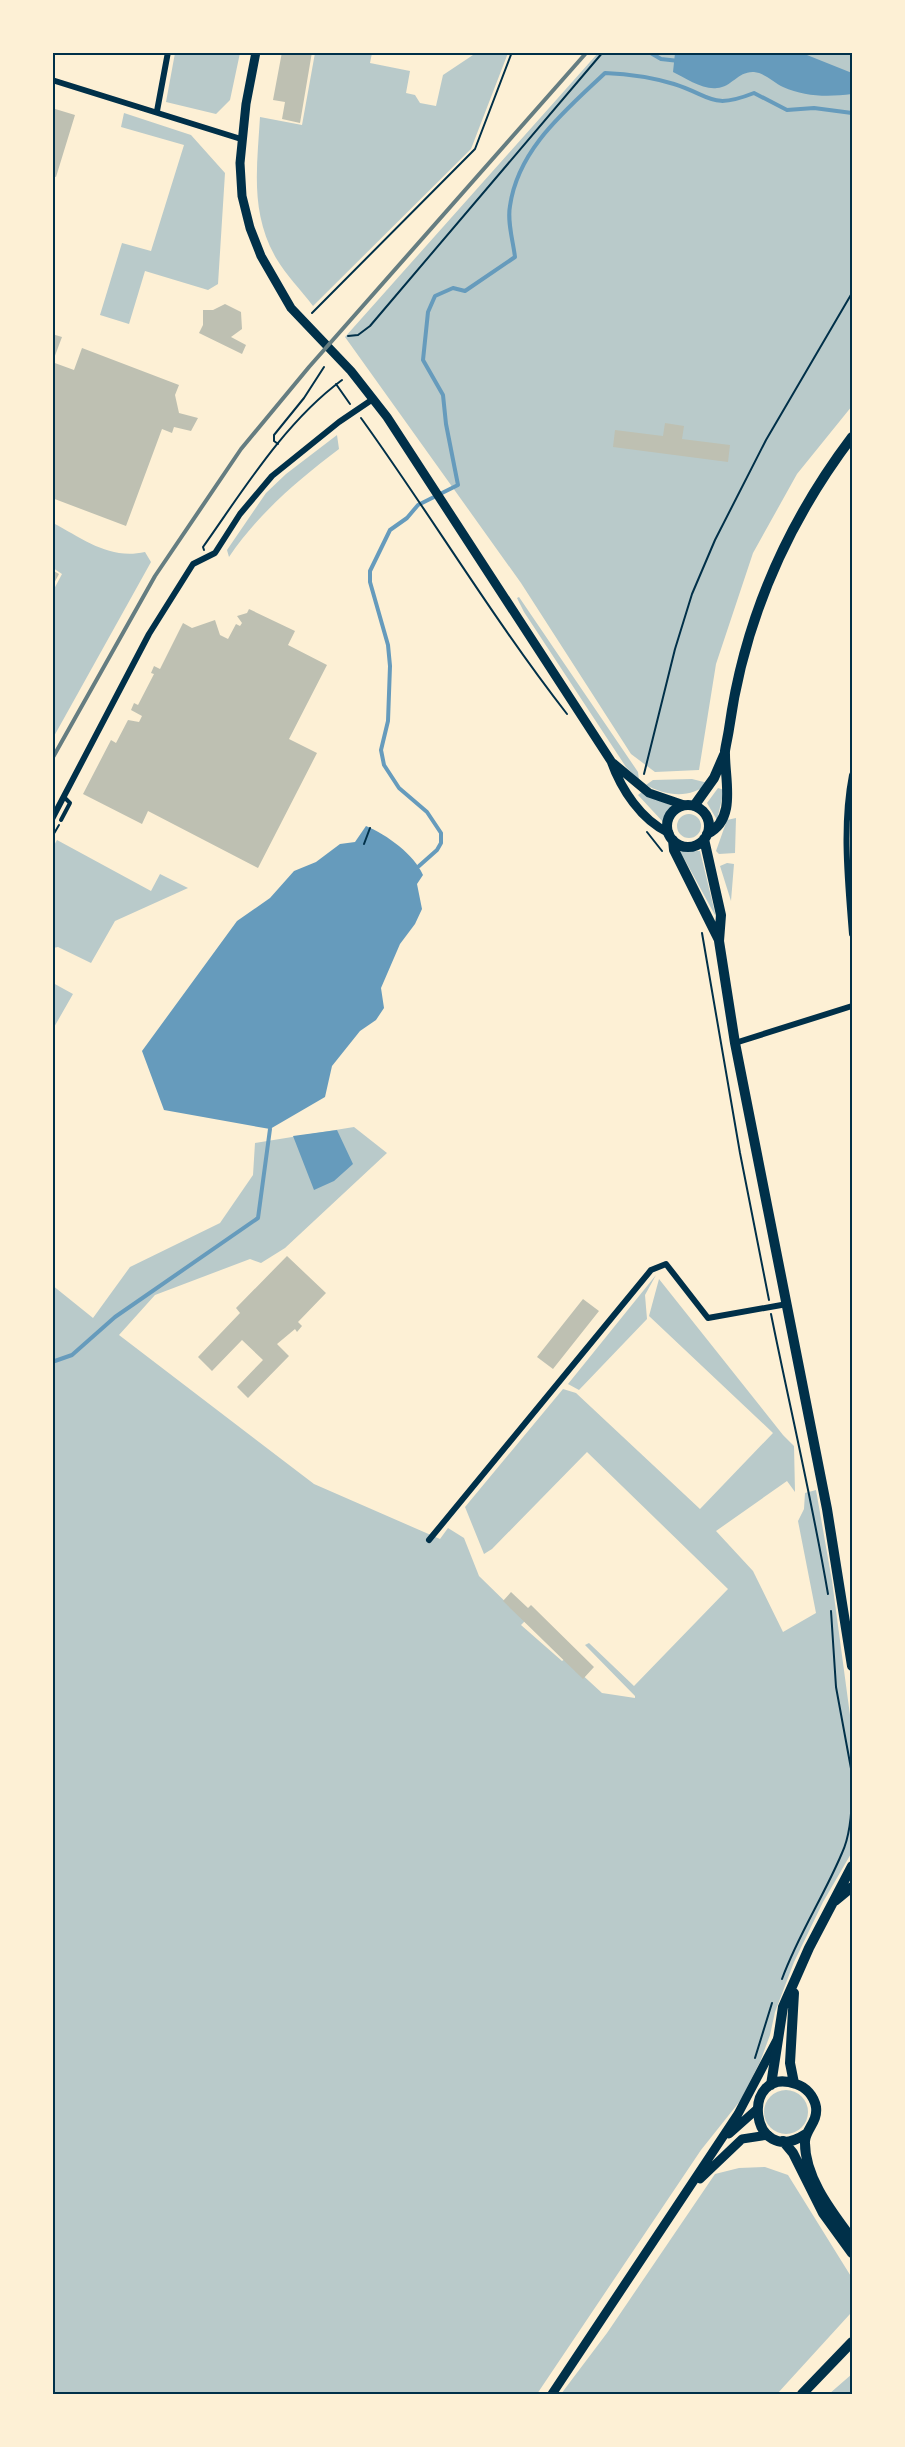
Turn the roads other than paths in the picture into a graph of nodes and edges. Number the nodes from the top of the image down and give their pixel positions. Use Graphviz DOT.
graph roads {
  1 [pos="168,52"];
  2 [pos="256,52"];
  3 [pos="52,80"];
  4 [pos="157,111"];
  5 [pos="242,139"];
  6 [pos="373,399"];
  7 [pos="852,437"];
  8 [pos="725,752"];
  9 [pos="611,761"];
  10 [pos="852,775"];
  11 [pos="64,797"];
  12 [pos="689,806"];
  13 [pos="52,819"];
  14 [pos="61,820"];
  15 [pos="671,836"];
  16 [pos="705,837"];
  17 [pos="852,934"];
  18 [pos="719,941"];
  19 [pos="852,1006"];
  20 [pos="735,1043"];
  21 [pos="788,1304"];
  22 [pos="429,1540"];
  23 [pos="852,1666"];
  24 [pos="852,1866"];
  25 [pos="852,1887"];
  26 [pos="832,1904"];
  27 [pos="795,1984"];
  28 [pos="778,2038"];
  29 [pos="794,2083"];
  30 [pos="771,2085"];
  31 [pos="756,2110"];
  32 [pos="806,2134"];
  33 [pos="768,2135"];
  34 [pos="722,2139"];
  35 [pos="783,2141"];
  36 [pos="682,2199"];
  37 [pos="852,2239"];
  38 [pos="852,2253"];
  39 [pos="852,2342"];
  40 [pos="552,2394"];
  41 [pos="802,2394"];
  1 -- 4 [label="street"];
  2 -- 5 [label="street"];
  3 -- 4 [label="street"];
  4 -- 5 [label="street"];
  5 -- 6 [label="street"];
  6 -- 9 [label="street"];
  6 -- 11 [label="street"];
  7 -- 8 [label="main road"];
  8 -- 12 [label="main road"];
  8 -- 16 [label="main road"];
  9 -- 12 [label="street"];
  9 -- 15 [label="street"];
  10 -- 17 [label="street"];
  11 -- 13 [label="street"];
  11 -- 14 [label="lane"];
  12 -- 15 [label="main road"];
  12 -- 16 [label="main road"];
  15 -- 16 [label="main road"];
  15 -- 18 [label="main road"];
  16 -- 18 [label="main road"];
  18 -- 20 [label="main road"];
  19 -- 20 [label="street"];
  20 -- 21 [label="main road"];
  21 -- 22 [label="street"];
  21 -- 23 [label="main road"];
  24 -- 26 [label="main road"];
  25 -- 26 [label="main road"];
  26 -- 27 [label="main road"];
  27 -- 28 [label="main road"];
  27 -- 29 [label="main road"];
  28 -- 30 [label="main road"];
  28 -- 34 [label="street"];
  29 -- 30 [label="main road"];
  29 -- 32 [label="main road"];
  30 -- 31 [label="main road"];
  31 -- 33 [label="main road"];
  31 -- 34 [label="street"];
  32 -- 35 [label="main road"];
  32 -- 37 [label="main road"];
  33 -- 35 [label="main road"];
  33 -- 36 [label="street"];
  34 -- 36 [label="street"];
  35 -- 38 [label="main road"];
  36 -- 40 [label="street"];
  39 -- 41 [label="main road"];
}
